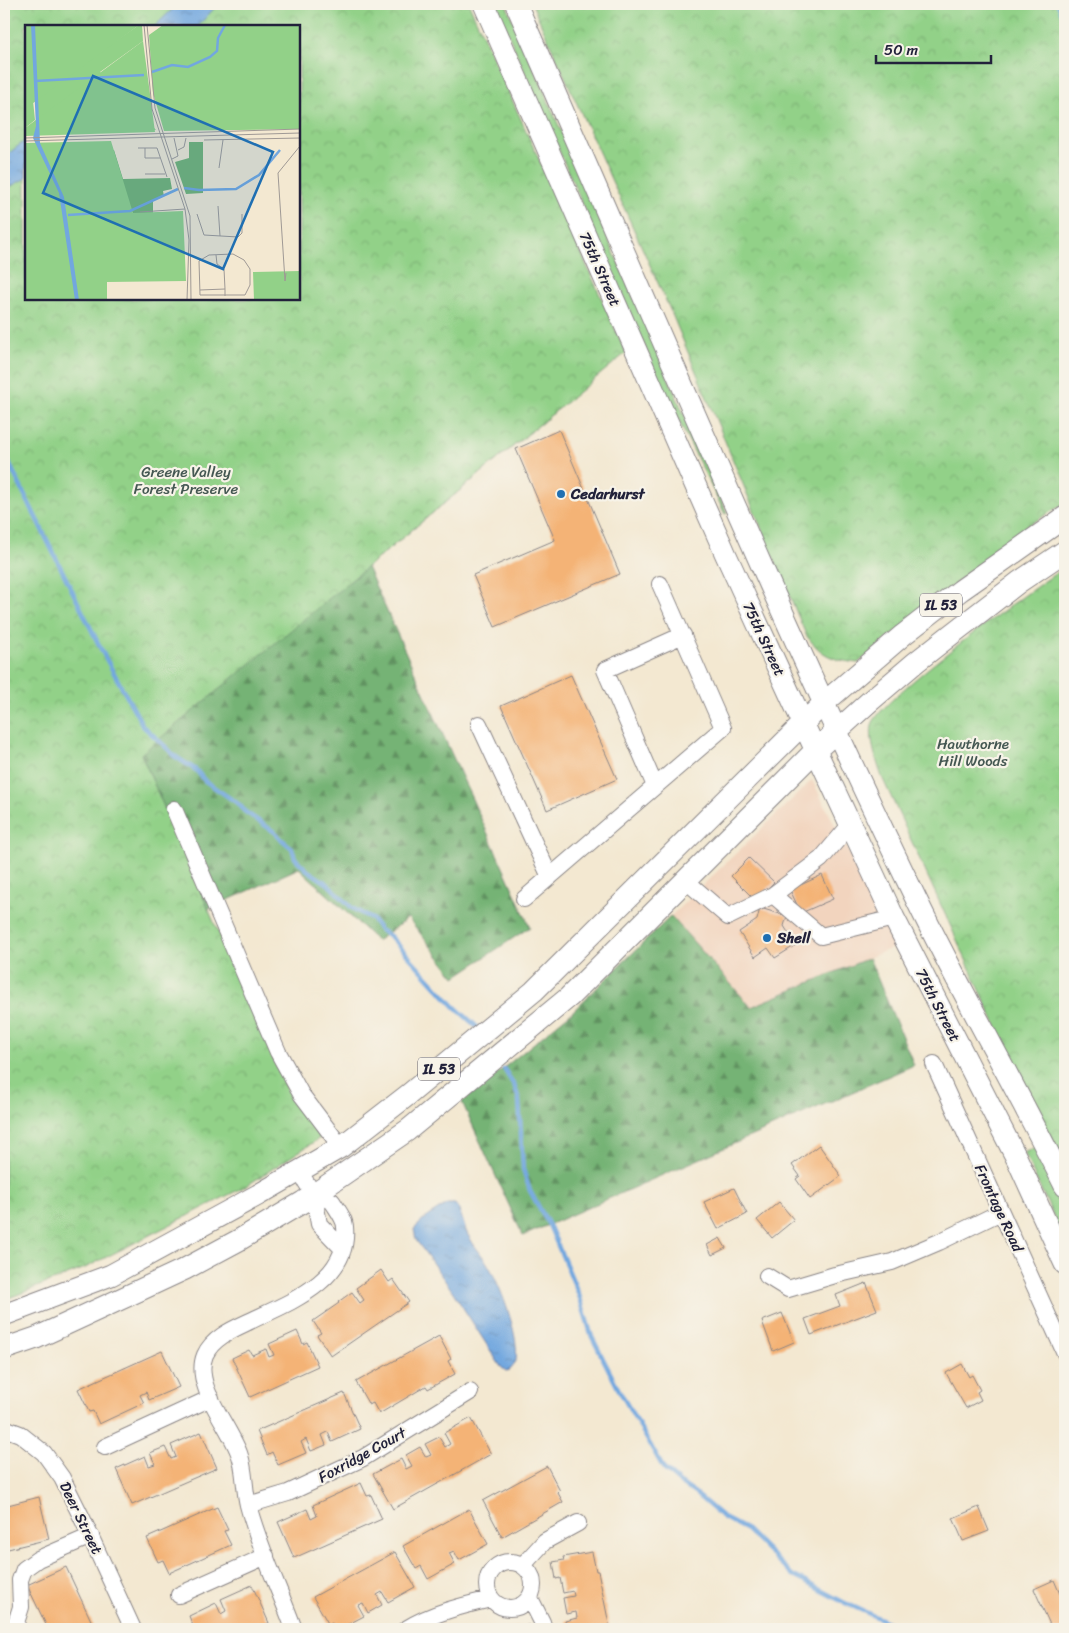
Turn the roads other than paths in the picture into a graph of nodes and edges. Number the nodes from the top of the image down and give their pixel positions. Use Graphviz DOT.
graph roads {
  1 [pos="484,4"];
  2 [pos="516,4"];
  3 [pos="1065,516"];
  4 [pos="1065,551"];
  5 [pos="660,584"];
  6 [pos="683,635"];
  7 [pos="824,703"];
  8 [pos="479,724"];
  9 [pos="803,724"];
  10 [pos="838,730"];
  11 [pos="816,750"];
  12 [pos="655,786"];
  13 [pos="174,809"];
  14 [pos="850,825"];
  15 [pos="550,877"];
  16 [pos="685,880"];
  17 [pos="772,895"];
  18 [pos="524,899"];
  19 [pos="894,918"];
  20 [pos="934,1064"];
  21 [pos="341,1147"];
  22 [pos="299,1171"];
  23 [pos="1065,1186"];
  24 [pos="314,1194"];
  25 [pos="1000,1212"];
  26 [pos="343,1249"];
  27 [pos="1065,1264"];
  28 [pos="767,1276"];
  29 [pos="4,1315"];
  30 [pos="4,1350"];
  31 [pos="1065,1353"];
  32 [pos="470,1392"];
  33 [pos="211,1398"];
  34 [pos="4,1428"];
  35 [pos="105,1447"];
  36 [pos="248,1504"];
  37 [pos="578,1523"];
  38 [pos="90,1536"];
  39 [pos="266,1556"];
  40 [pos="523,1565"];
  41 [pos="179,1595"];
  42 [pos="491,1598"];
  43 [pos="530,1598"];
  44 [pos="14,1629"];
  45 [pos="133,1629"];
  46 [pos="294,1629"];
  47 [pos="406,1629"];
  48 [pos="544,1629"];
  1 -- 9 [label="main road, 75th Street"];
  2 -- 7 [label="main road, 75th Street"];
  3 -- 7 [label="main road, IL 53"];
  4 -- 10 [label="main road, IL 53"];
  5 -- 6 [label="street"];
  6 -- 12 [label="street"];
  6 -- 12 [label="street"];
  7 -- 9 [label="main road, IL 53"];
  7 -- 10 [label="main road, 75th Street"];
  8 -- 15 [label="street"];
  9 -- 11 [label="main road, 75th Street"];
  9 -- 21 [label="main road, IL 53"];
  10 -- 11 [label="main road, IL 53"];
  10 -- 23 [label="main road, 75th Street"];
  11 -- 14 [label="main road, 75th Street"];
  11 -- 16 [label="main road, IL 53"];
  12 -- 15 [label="street"];
  13 -- 21 [label="street"];
  14 -- 17 [label="street"];
  14 -- 19 [label="main road, 75th Street"];
  15 -- 18 [label="street"];
  16 -- 17 [label="street"];
  16 -- 24 [label="main road, IL 53"];
  17 -- 19 [label="street"];
  19 -- 27 [label="main road, 75th Street"];
  20 -- 25 [label="street, Frontage Road"];
  21 -- 22 [label="main road, IL 53"];
  22 -- 24 [label="street"];
  22 -- 29 [label="main road, IL 53"];
  24 -- 26 [label="street"];
  24 -- 26 [label="street"];
  24 -- 30 [label="main road, IL 53"];
  25 -- 28 [label="street"];
  25 -- 31 [label="street, Frontage Road"];
  26 -- 33 [label="street"];
  32 -- 36 [label="street, Foxridge Court"];
  33 -- 35 [label="street"];
  33 -- 36 [label="street"];
  34 -- 38 [label="street, Deer Street"];
  36 -- 39 [label="street"];
  37 -- 40 [label="street"];
  38 -- 44 [label="street"];
  38 -- 45 [label="street, Deer Street"];
  39 -- 41 [label="street"];
  39 -- 46 [label="street"];
  40 -- 42 [label="street"];
  40 -- 43 [label="street"];
  42 -- 43 [label="street"];
  42 -- 47 [label="street"];
  43 -- 48 [label="street"];
}
